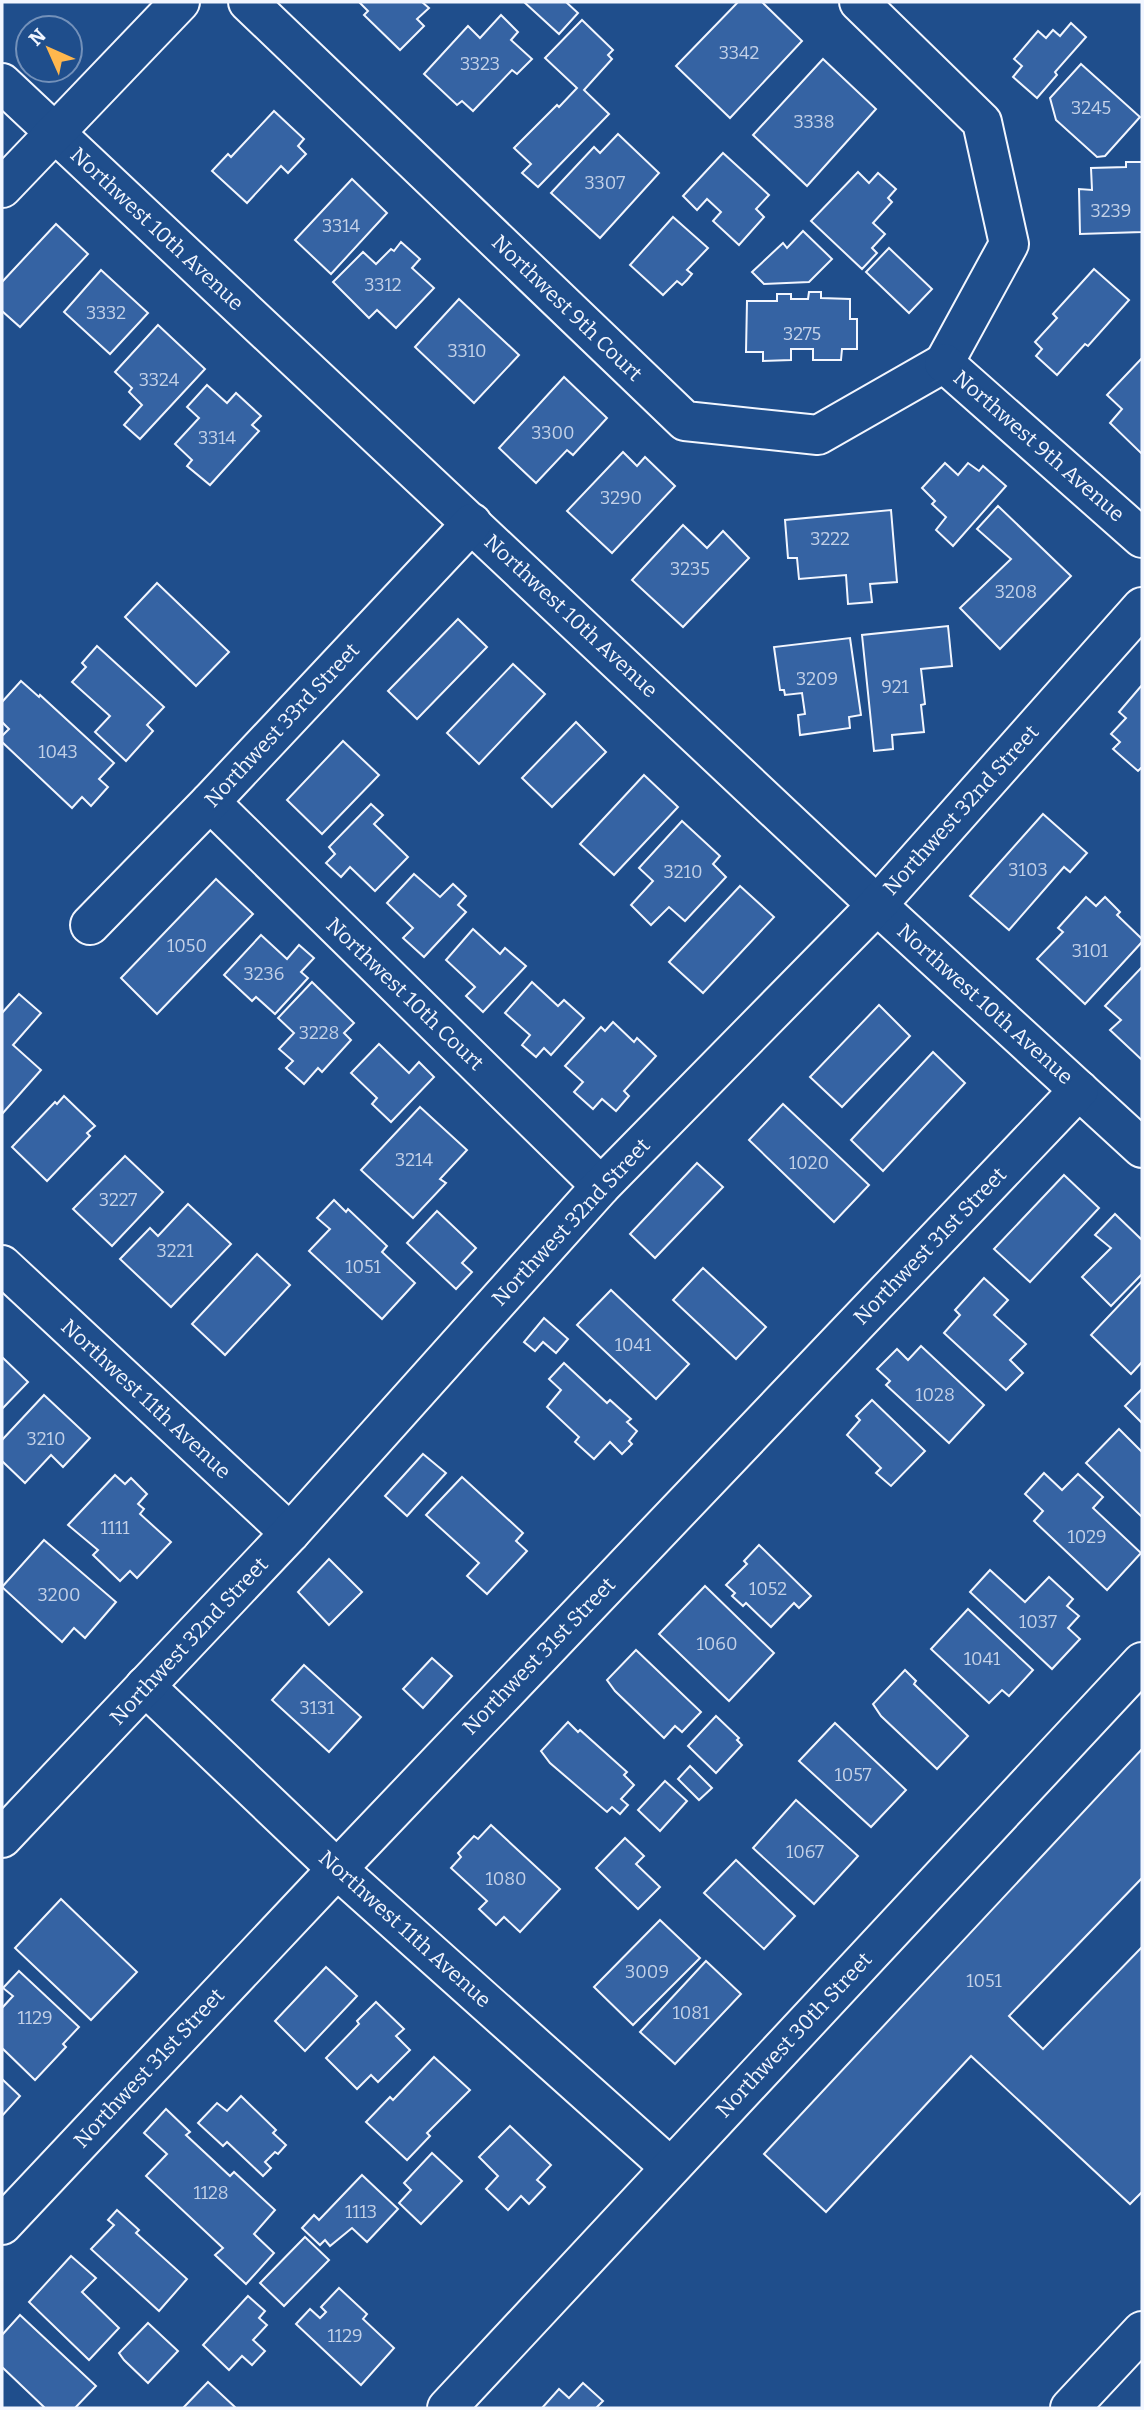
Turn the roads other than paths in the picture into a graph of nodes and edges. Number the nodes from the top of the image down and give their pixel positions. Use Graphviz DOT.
graph roads {
  1 [pos="180,2"];
  2 [pos="248,2"];
  3 [pos="859,2"];
  4 [pos="2,83"];
  5 [pos="54,132"];
  6 [pos="2,188"];
  7 [pos="944,363"];
  8 [pos="472,523"];
  9 [pos="1142,538"];
  10 [pos="1142,607"];
  11 [pos="210,802"];
  12 [pos="877,905"];
  13 [pos="90,925"];
  14 [pos="1079,1090"];
  15 [pos="1142,1148"];
  16 [pos="601,1186"];
  17 [pos="2,1265"];
  18 [pos="290,1533"];
  19 [pos="1142,1662"];
  20 [pos="145,1686"];
  21 [pos="2,1838"];
  22 [pos="337,1868"];
  23 [pos="670,2167"];
  24 [pos="2,2225"];
  25 [pos="1142,2331"];
  26 [pos="447,2408"];
  27 [pos="1070,2408"];
  1 -- 5 [label="street"];
  2 -- 7 [label="street, Northwest 9th Court"];
  3 -- 7 [label="street, Northwest 9th Avenue"];
  4 -- 5 [label="street, Northwest 10th Avenue"];
  5 -- 6 [label="street"];
  5 -- 8 [label="street, Northwest 10th Avenue"];
  7 -- 9 [label="street, Northwest 9th Avenue"];
  8 -- 11 [label="street, Northwest 33rd Street"];
  8 -- 12 [label="street, Northwest 10th Avenue"];
  10 -- 12 [label="street, Northwest 32nd Street"];
  11 -- 13 [label="street, Northwest 33rd Street"];
  11 -- 16 [label="street, Northwest 10th Court"];
  12 -- 14 [label="street, Northwest 10th Avenue"];
  12 -- 16 [label="street, Northwest 32nd Street"];
  14 -- 15 [label="street, Northwest 10th Avenue"];
  14 -- 22 [label="street, Northwest 31st Street"];
  16 -- 18 [label="street, Northwest 32nd Street"];
  17 -- 18 [label="street, Northwest 11th Avenue"];
  18 -- 20 [label="street, Northwest 32nd Street"];
  19 -- 23 [label="street, Northwest 30th Street"];
  20 -- 21 [label="street, Northwest 32nd Street"];
  20 -- 22 [label="street, Northwest 11th Avenue"];
  22 -- 23 [label="street, Northwest 11th Avenue"];
  22 -- 24 [label="street, Northwest 31st Street"];
  23 -- 26 [label="street, Northwest 30th Street"];
  25 -- 27 [label="street"];
}
